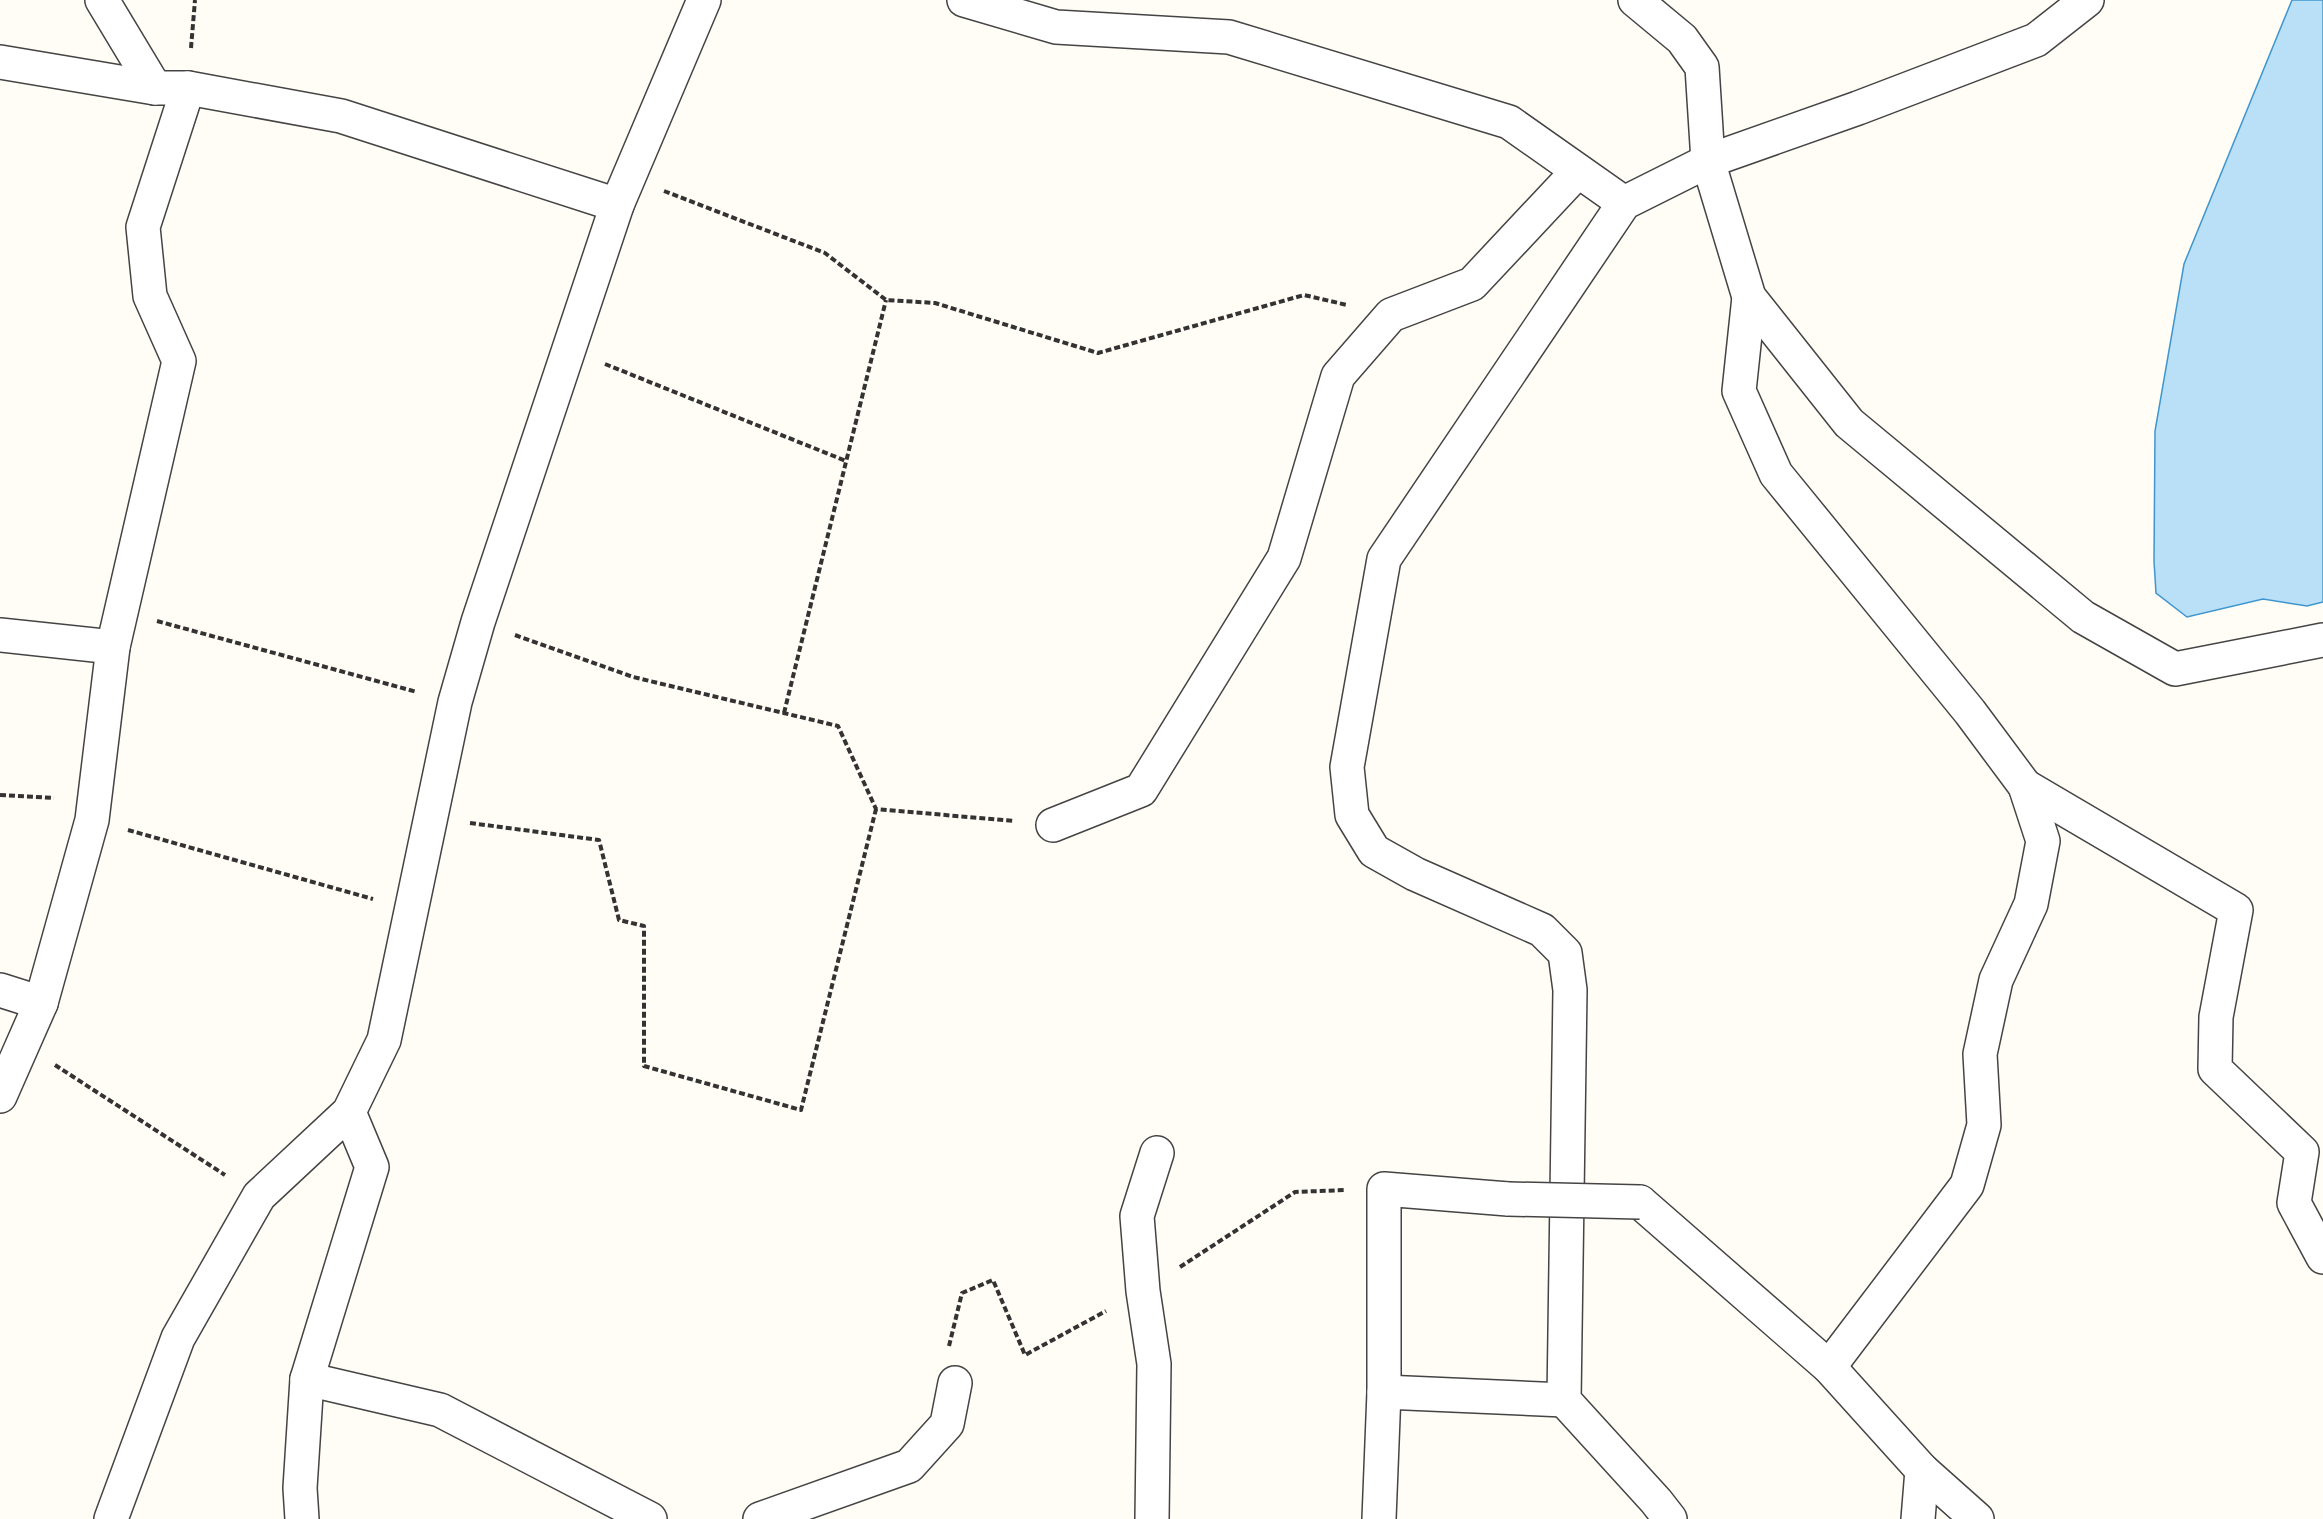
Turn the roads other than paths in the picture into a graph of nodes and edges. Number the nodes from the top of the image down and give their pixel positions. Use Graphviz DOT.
graph roads {
  1 [pos="102,0"];
  2 [pos="704,0"];
  3 [pos="964,0"];
  4 [pos="1635,0"];
  5 [pos="2087,0"];
  6 [pos="0,62"];
  7 [pos="155,88"];
  8 [pos="188,88"];
  9 [pos="1708,161"];
  10 [pos="1578,171"];
  11 [pos="623,191"];
  12 [pos="1624,202"];
  13 [pos="1749,297"];
  14 [pos="0,635"];
  15 [pos="2323,640"];
  16 [pos="113,647"];
  17 [pos="2025,786"];
  18 [pos="1053,825"];
  19 [pos="0,990"];
  20 [pos="42,1004"];
  21 [pos="0,1096"];
  22 [pos="349,1112"];
  23 [pos="1157,1153"];
  24 [pos="2323,1257"];
  25 [pos="1829,1367"];
  26 [pos="307,1379"];
  27 [pos="956,1383"];
  28 [pos="1384,1392"];
  29 [pos="1564,1400"];
  30 [pos="1922,1470"];
  31 [pos="111,1519"];
  32 [pos="302,1519"];
  33 [pos="650,1519"];
  34 [pos="760,1519"];
  35 [pos="1152,1519"];
  36 [pos="1379,1519"];
  37 [pos="1670,1519"];
  38 [pos="1918,1519"];
  39 [pos="1977,1519"];
  1 -- 7 [label="street"];
  2 -- 11 [label="street"];
  3 -- 10 [label="street"];
  4 -- 9 [label="street"];
  5 -- 9 [label="street"];
  6 -- 7 [label="street"];
  7 -- 8 [label="street"];
  8 -- 11 [label="street"];
  8 -- 16 [label="street"];
  9 -- 12 [label="street"];
  9 -- 13 [label="street"];
  10 -- 12 [label="street"];
  10 -- 18 [label="street"];
  11 -- 22 [label="street"];
  12 -- 29 [label="street"];
  13 -- 15 [label="street"];
  13 -- 17 [label="street"];
  14 -- 16 [label="street"];
  16 -- 20 [label="street"];
  17 -- 24 [label="street"];
  17 -- 25 [label="street"];
  19 -- 20 [label="street"];
  20 -- 21 [label="street"];
  22 -- 26 [label="street"];
  22 -- 31 [label="street"];
  23 -- 35 [label="street"];
  25 -- 28 [label="street, bridge"];
  25 -- 30 [label="street"];
  26 -- 32 [label="street"];
  26 -- 33 [label="street"];
  27 -- 34 [label="street"];
  28 -- 29 [label="street"];
  28 -- 36 [label="street"];
  29 -- 37 [label="street"];
  30 -- 38 [label="street"];
  30 -- 39 [label="street"];
}
